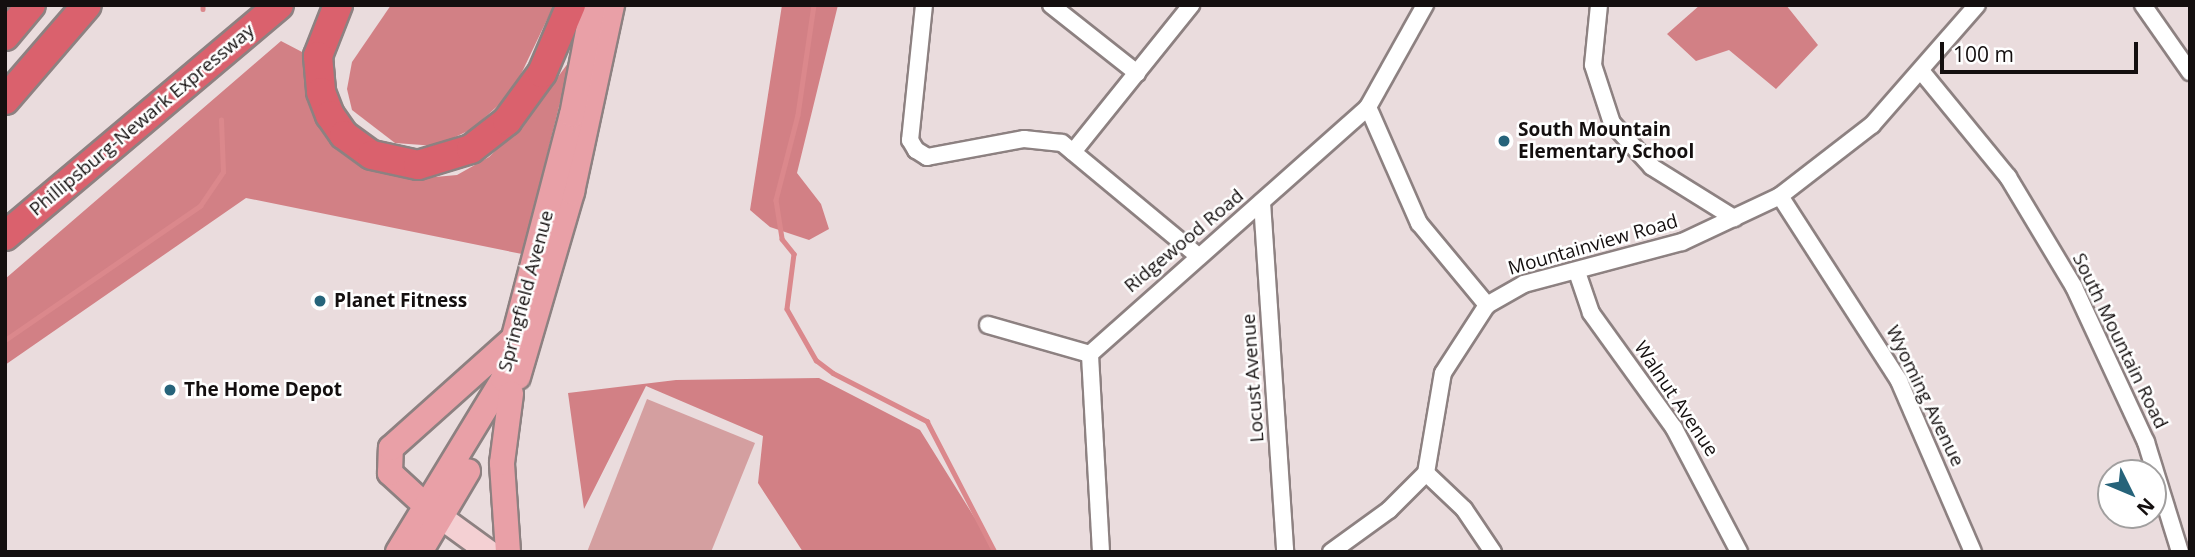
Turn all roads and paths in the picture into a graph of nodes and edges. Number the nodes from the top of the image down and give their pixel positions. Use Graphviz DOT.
graph roads {
  1 [pos="32,5"];
  2 [pos="87,5"];
  3 [pos="279,5"];
  4 [pos="338,5"];
  5 [pos="571,5"];
  6 [pos="593,5"];
  7 [pos="612,5"];
  8 [pos="924,5"];
  9 [pos="1051,5"];
  10 [pos="1191,5"];
  11 [pos="1426,5"];
  12 [pos="1599,5"];
  13 [pos="1977,5"];
  14 [pos="2143,5"];
  15 [pos="5,36"];
  16 [pos="1922,72"];
  17 [pos="2190,72"];
  18 [pos="1137,73"];
  19 [pos="5,100"];
  20 [pos="1368,107"];
  21 [pos="1073,152"];
  22 [pos="1780,196"];
  23 [pos="1262,202"];
  24 [pos="1734,218"];
  25 [pos="5,236"];
  26 [pos="1198,256"];
  27 [pos="1577,272"];
  28 [pos="1487,305"];
  29 [pos="988,325"];
  30 [pos="514,337"];
  31 [pos="1090,354"];
  32 [pos="511,394"];
  33 [pos="1426,472"];
  34 [pos="434,511"];
  35 [pos="2178,549"];
  36 [pos="398,552"];
  37 [pos="420,552"];
  38 [pos="489,552"];
  39 [pos="508,552"];
  40 [pos="1101,552"];
  41 [pos="1285,552"];
  42 [pos="1331,552"];
  43 [pos="1493,552"];
  44 [pos="1739,552"];
  45 [pos="1973,552"];
  1 -- 15 [label="highway"];
  2 -- 19 [label="highway"];
  3 -- 25 [label="highway, Phillipsburg-Newark Expressway"];
  4 -- 5 [label="highway"];
  6 -- 30 [label="main road, Springfield Avenue"];
  7 -- 32 [label="main road, Springfield Avenue"];
  8 -- 21 [label="street"];
  9 -- 18 [label="street"];
  10 -- 18 [label="street"];
  11 -- 20 [label="street, Ridgewood Road"];
  12 -- 24 [label="street"];
  13 -- 16 [label="street, Mountainview Road"];
  14 -- 17 [label="street"];
  16 -- 22 [label="street, Mountainview Road"];
  16 -- 35 [label="street, South Mountain Road"];
  18 -- 21 [label="street"];
  20 -- 23 [label="street, Ridgewood Road"];
  20 -- 28 [label="street"];
  21 -- 26 [label="street"];
  22 -- 24 [label="street, Mountainview Road"];
  22 -- 45 [label="street, Wyoming Avenue"];
  23 -- 26 [label="street, Ridgewood Road"];
  23 -- 41 [label="street, Locust Avenue"];
  24 -- 27 [label="street, Mountainview Road"];
  26 -- 31 [label="street, Ridgewood Road"];
  27 -- 28 [label="street, Mountainview Road"];
  27 -- 44 [label="street, Walnut Avenue"];
  28 -- 33 [label="street, Mountainview Road"];
  29 -- 31 [label="street"];
  30 -- 34 [label="main road, Springfield Avenue"];
  30 -- 34 [label="main road"];
  31 -- 40 [label="street"];
  32 -- 34 [label="main road, Springfield Avenue"];
  32 -- 39 [label="main road"];
  33 -- 42 [label="street"];
  33 -- 43 [label="street"];
  34 -- 36 [label="main road, Springfield Avenue"];
  34 -- 37 [label="main road, Springfield Avenue"];
  34 -- 38 [label="main road"];
}
